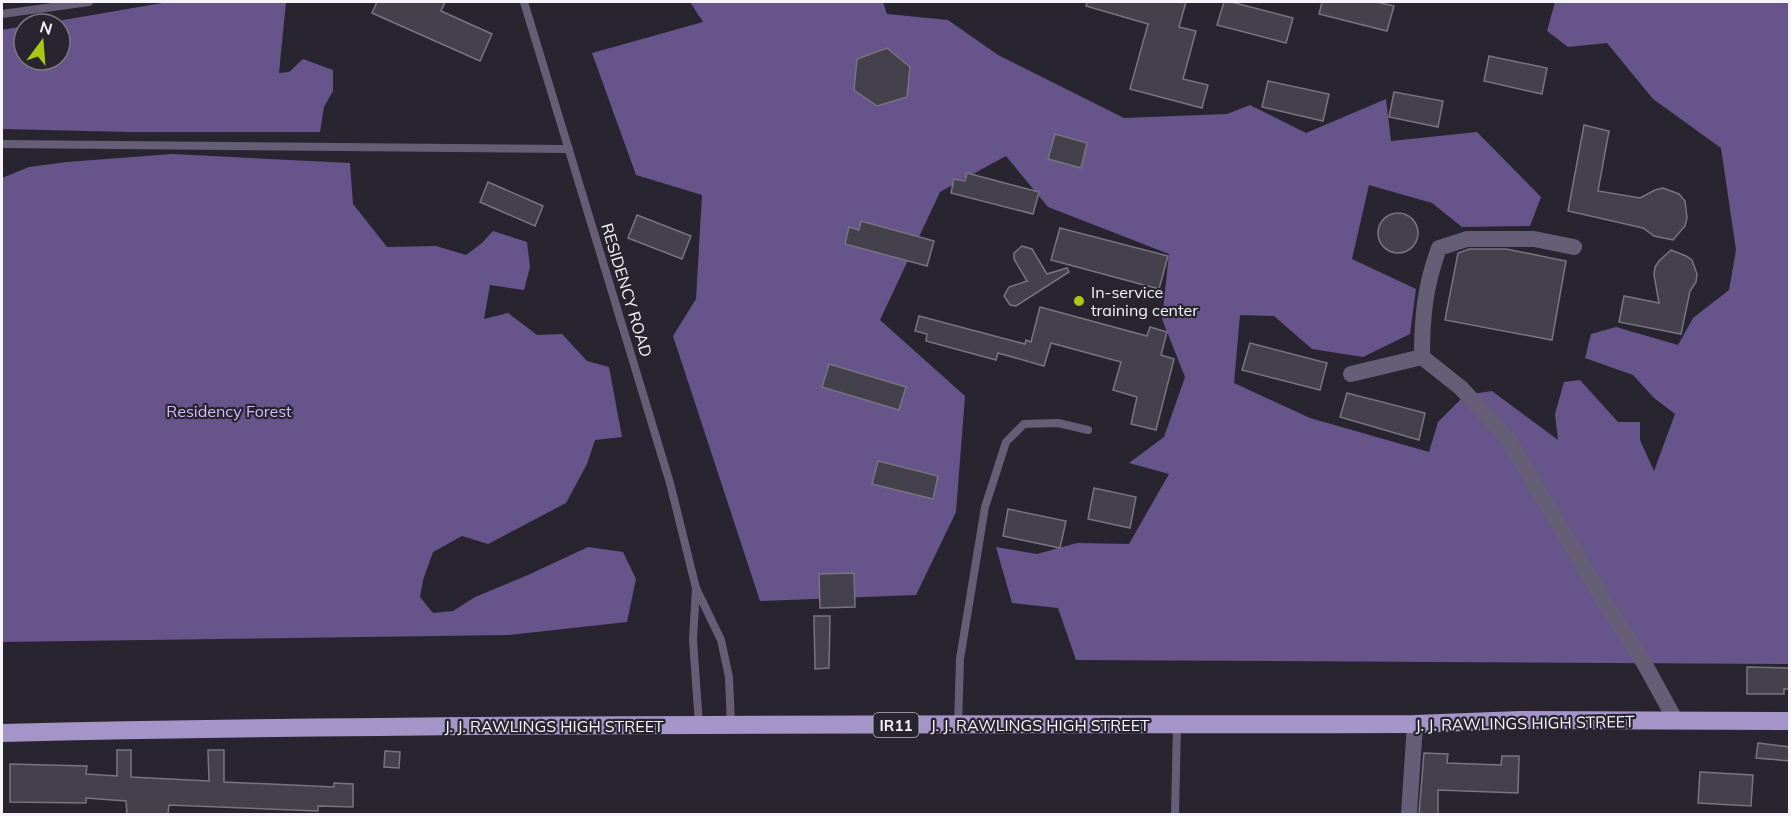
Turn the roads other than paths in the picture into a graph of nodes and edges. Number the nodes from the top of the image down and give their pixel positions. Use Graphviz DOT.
graph roads {
  1 [pos="89,2"];
  2 [pos="524,2"];
  3 [pos="2,14"];
  4 [pos="2,144"];
  5 [pos="569,149"];
  6 [pos="1574,247"];
  7 [pos="1422,357"];
  8 [pos="1351,374"];
  9 [pos="1088,430"];
  10 [pos="696,588"];
  11 [pos="1676,721"];
  12 [pos="1790,721"];
  13 [pos="731,724"];
  14 [pos="1415,724"];
  15 [pos="699,725"];
  16 [pos="1177,725"];
  17 [pos="958,726"];
  18 [pos="2,733"];
  19 [pos="1175,814"];
  20 [pos="1409,814"];
  1 -- 3 [label="lane"];
  2 -- 5 [label="lane, RESIDENCY ROAD"];
  4 -- 5 [label="lane"];
  5 -- 10 [label="lane, RESIDENCY ROAD"];
  6 -- 7 [label="street"];
  7 -- 8 [label="street"];
  7 -- 11 [label="street"];
  9 -- 17 [label="lane"];
  10 -- 13 [label="lane, RESIDENCY ROAD"];
  10 -- 15 [label="lane, RESIDENCY ROAD"];
  11 -- 12 [label="main road, J. J. RAWLINGS HIGH STREET / IR11"];
  11 -- 14 [label="main road, J. J. RAWLINGS HIGH STREET / IR11"];
  13 -- 15 [label="main road, J. J. RAWLINGS HIGH STREET / IR11"];
  13 -- 17 [label="main road, J. J. RAWLINGS HIGH STREET / IR11"];
  14 -- 16 [label="main road, J. J. RAWLINGS HIGH STREET / IR11"];
  14 -- 20 [label="street"];
  15 -- 18 [label="main road, J. J. RAWLINGS HIGH STREET / IR11"];
  16 -- 17 [label="main road, J. J. RAWLINGS HIGH STREET / IR11"];
  16 -- 19 [label="lane"];
}
